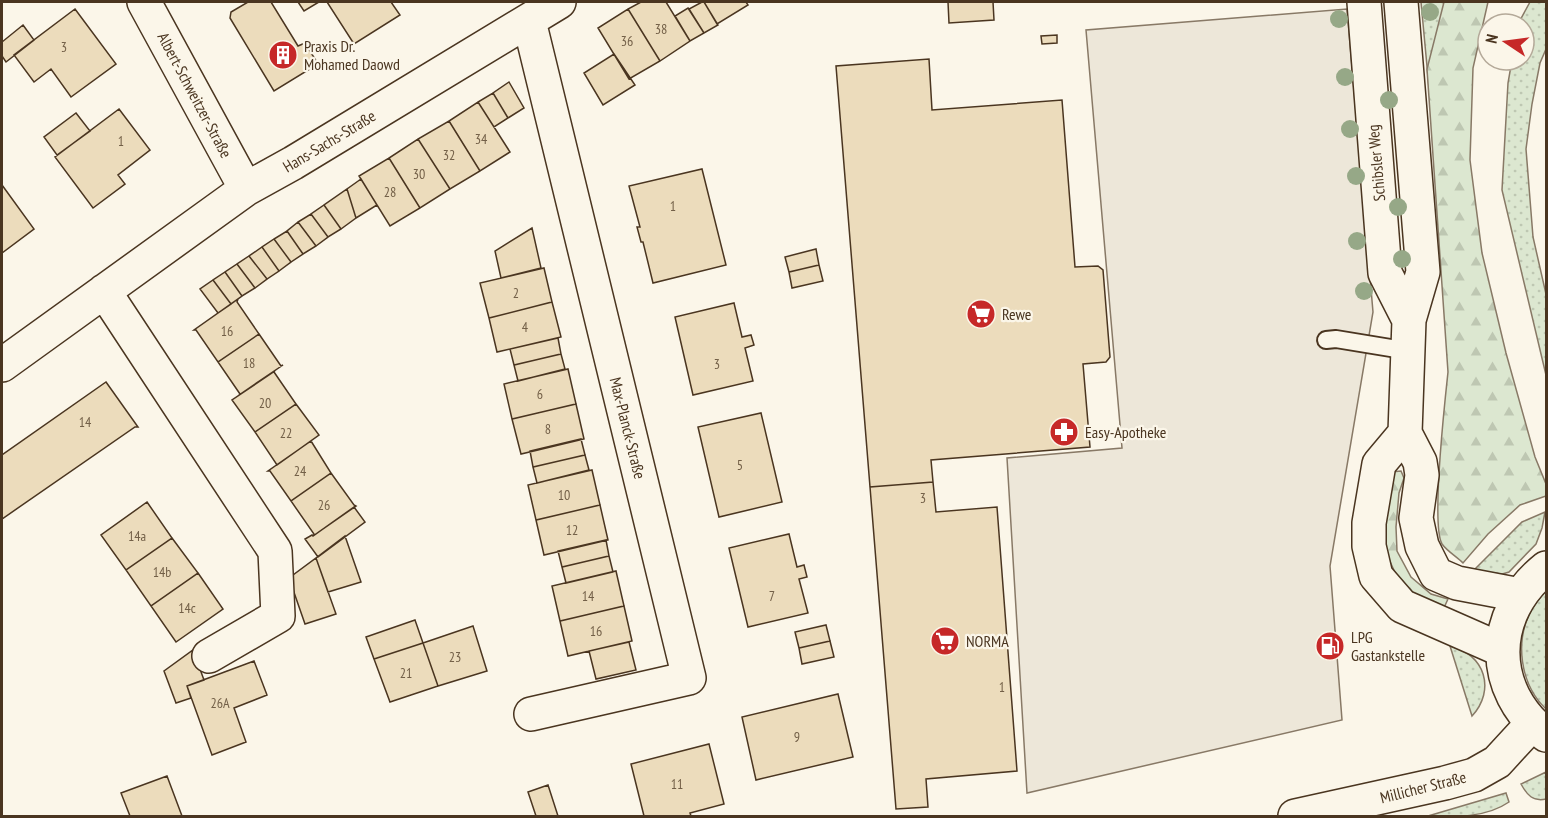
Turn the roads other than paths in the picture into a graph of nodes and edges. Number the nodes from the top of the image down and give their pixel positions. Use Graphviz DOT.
graph roads {
  1 [pos="144,2"];
  2 [pos="560,2"];
  3 [pos="1364,2"];
  4 [pos="1401,2"];
  5 [pos="529,21"];
  6 [pos="246,189"];
  7 [pos="104,291"];
  8 [pos="1409,335"];
  9 [pos="1326,340"];
  10 [pos="2,365"];
  11 [pos="1405,433"];
  12 [pos="1546,568"];
  13 [pos="1520,595"];
  14 [pos="1502,650"];
  15 [pos="209,656"];
  16 [pos="531,714"];
  17 [pos="1539,729"];
  18 [pos="1295,816"];
  1 -- 6 [label="street, Albert-Schweitzer-Straße"];
  2 -- 5 [label="street, Hans-Sachs-Straße"];
  3 -- 8 [label="street, Schibsler Weg"];
  4 -- 8 [label="street, Schibsler Weg"];
  5 -- 6 [label="street, Hans-Sachs-Straße"];
  5 -- 16 [label="street, Max-Planck-Straße"];
  6 -- 7 [label="street, Hans-Sachs-Straße"];
  7 -- 10 [label="street, Hans-Sachs-Straße"];
  7 -- 15 [label="street"];
  8 -- 9 [label="lane"];
  8 -- 11 [label="street, Schibsler Weg"];
  11 -- 13 [label="street"];
  11 -- 14 [label="street"];
  12 -- 13 [label="street"];
  13 -- 14 [label="street"];
  14 -- 17 [label="street"];
  17 -- 18 [label="street, Millicher Straße"];
}
